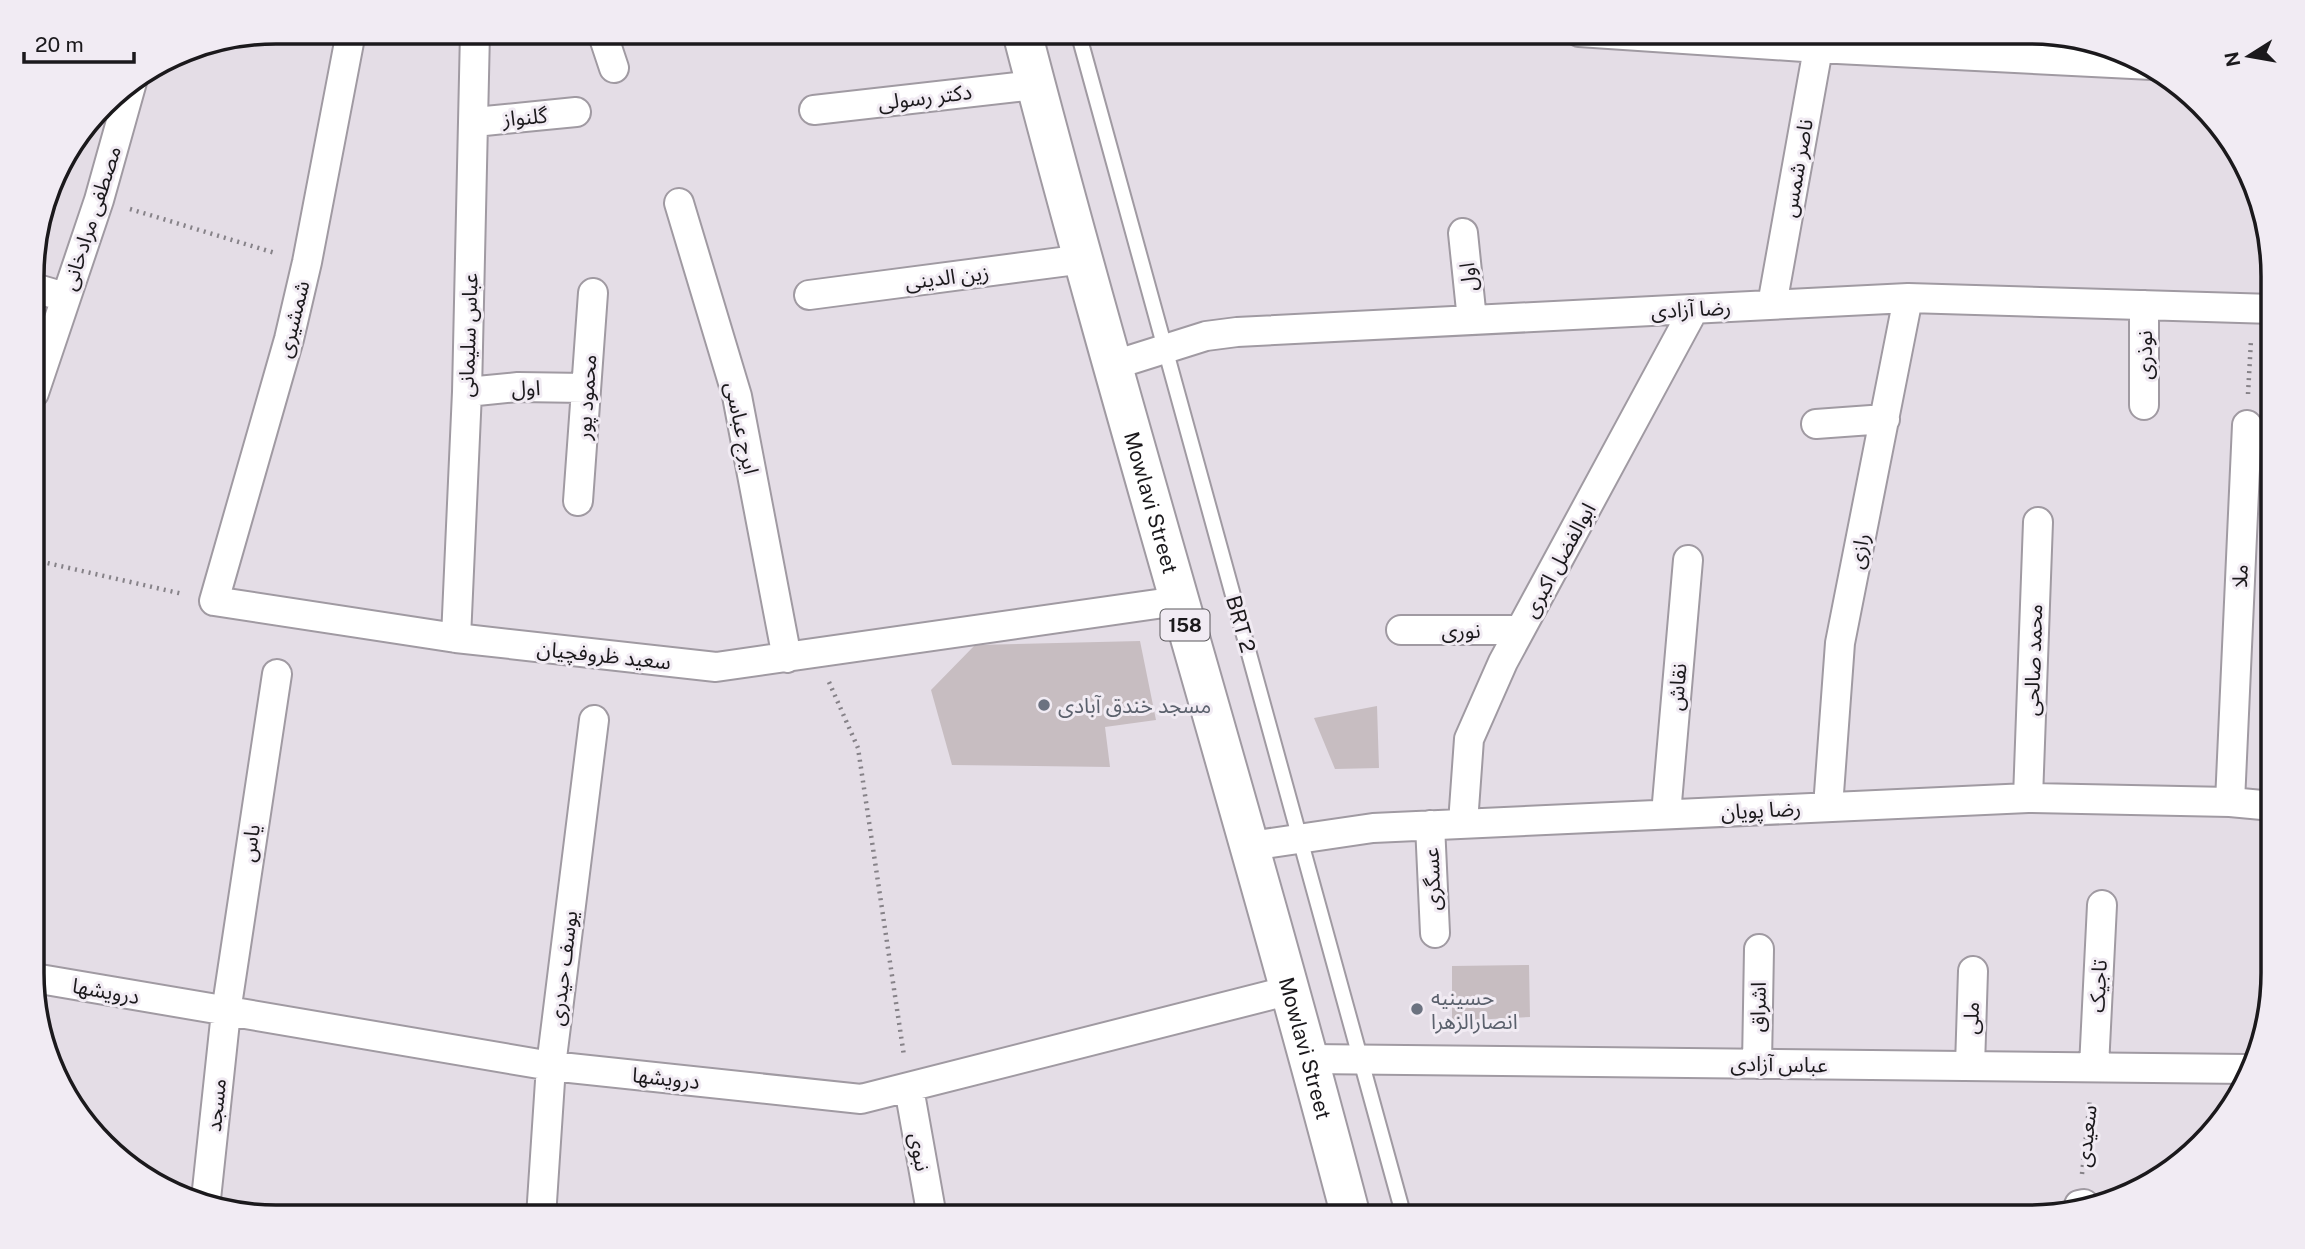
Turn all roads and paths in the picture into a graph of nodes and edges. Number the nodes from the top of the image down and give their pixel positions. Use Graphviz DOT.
graph roads {
  1 [pos="349,44"];
  2 [pos="475,44"];
  3 [pos="606,44"];
  4 [pos="1024,44"];
  5 [pos="1081,44"];
  6 [pos="1819,44"];
  7 [pos="1873,44"];
  8 [pos="2119,63"];
  9 [pos="614,68"];
  10 [pos="1035,85"];
  11 [pos="128,98"];
  12 [pos="814,110"];
  13 [pos="576,113"];
  14 [pos="475,122"];
  15 [pos="99,200"];
  16 [pos="679,203"];
  17 [pos="1463,233"];
  18 [pos="1084,258"];
  19 [pos="307,262"];
  20 [pos="44,291"];
  21 [pos="593,293"];
  22 [pos="809,295"];
  23 [pos="65,297"];
  24 [pos="1908,298"];
  25 [pos="1772,305"];
  26 [pos="2144,305"];
  27 [pos="2261,308"];
  28 [pos="1694,309"];
  29 [pos="1472,320"];
  30 [pos="2261,323"];
  31 [pos="1164,349"];
  32 [pos="44,362"];
  33 [pos="1114,365"];
  34 [pos="586,388"];
  35 [pos="467,392"];
  36 [pos="2144,405"];
  37 [pos="1885,419"];
  38 [pos="1816,424"];
  39 [pos="2247,425"];
  40 [pos="578,500"];
  41 [pos="2038,522"];
  42 [pos="1688,560"];
  43 [pos="44,563"];
  44 [pos="214,601"];
  45 [pos="1178,601"];
  46 [pos="1401,630"];
  47 [pos="1520,630"];
  48 [pos="456,638"];
  49 [pos="816,653"];
  50 [pos="787,658"];
  51 [pos="277,674"];
  52 [pos="594,720"];
  53 [pos="2028,798"];
  54 [pos="2230,802"];
  55 [pos="2261,805"];
  56 [pos="1829,807"];
  57 [pos="1666,814"];
  58 [pos="1463,823"];
  59 [pos="1430,825"];
  60 [pos="1300,839"];
  61 [pos="1250,846"];
  62 [pos="2102,905"];
  63 [pos="1434,933"];
  64 [pos="1759,950"];
  65 [pos="1973,971"];
  66 [pos="44,980"];
  67 [pos="1291,990"];
  68 [pos="226,1012"];
  69 [pos="1309,1059"];
  70 [pos="1360,1060"];
  71 [pos="1757,1064"];
  72 [pos="551,1066"];
  73 [pos="1970,1066"];
  74 [pos="2094,1067"];
  75 [pos="2240,1069"];
  76 [pos="909,1088"];
  77 [pos="206,1194"];
  78 [pos="2081,1199"];
  79 [pos="542,1205"];
  80 [pos="930,1205"];
  81 [pos="1348,1205"];
  82 [pos="1401,1205"];
  1 -- 19 [label="street, شمشیری"];
  2 -- 14 [label="street, عباس سلیمانی"];
  3 -- 9 [label="street"];
  4 -- 10 [label="main road, Mowlavi Street / 158"];
  5 -- 31 [label="lane, BRT 2"];
  6 -- 25 [label="street, ناصر شمس"];
  7 -- 8 [label="street"];
  10 -- 12 [label="street, دکتر رسولی"];
  10 -- 18 [label="main road, Mowlavi Street / 158"];
  11 -- 15 [label="street, مصطفی مرادخانی"];
  13 -- 14 [label="street, گلنواز"];
  14 -- 35 [label="street, عباس سلیمانی"];
  15 -- 19 [label="path"];
  15 -- 23 [label="street, مصطفی مرادخانی"];
  16 -- 50 [label="street, ایرج عباسی"];
  17 -- 29 [label="street, اول"];
  18 -- 22 [label="street, زین الدینی"];
  18 -- 33 [label="main road, Mowlavi Street / 158"];
  19 -- 44 [label="street, شمشیری"];
  20 -- 23 [label="street"];
  21 -- 34 [label="street, محمود پور"];
  23 -- 32 [label="street, مصطفی مرادخانی"];
  24 -- 25 [label="street, رضا آزادی"];
  24 -- 26 [label="street, رضا آزادی"];
  24 -- 37 [label="street, رازی"];
  25 -- 28 [label="street, رضا آزادی"];
  26 -- 27 [label="street, رضا آزادی"];
  26 -- 36 [label="street, نوذری"];
  28 -- 29 [label="street, رضا آزادی"];
  28 -- 47 [label="street, ابوالفضل اکبری"];
  29 -- 31 [label="street, رضا آزادی"];
  30 -- 39 [label="path"];
  31 -- 33 [label="street, رضا آزادی"];
  31 -- 60 [label="lane, BRT 2"];
  33 -- 45 [label="main road, Mowlavi Street / 158"];
  34 -- 35 [label="street, اول"];
  34 -- 40 [label="street, محمود پور"];
  35 -- 48 [label="street, عباس سلیمانی"];
  37 -- 38 [label="street"];
  37 -- 56 [label="street, رازی"];
  39 -- 54 [label="street, ملا"];
  41 -- 53 [label="street, محمد صالحی"];
  42 -- 57 [label="street, نقاش"];
  43 -- 44 [label="path"];
  44 -- 48 [label="street, سعید ظروفچیان"];
  45 -- 49 [label="street, سعید ظروفچیان"];
  45 -- 61 [label="main road, Mowlavi Street / 158"];
  46 -- 47 [label="street, نوری"];
  47 -- 58 [label="street, ابوالفضل اکبری"];
  48 -- 50 [label="street, سعید ظروفچیان"];
  49 -- 50 [label="street, سعید ظروفچیان"];
  49 -- 76 [label="path"];
  51 -- 68 [label="street, یاس"];
  52 -- 72 [label="street, یوسف حیدری"];
  53 -- 54 [label="street, رضا پویان"];
  53 -- 56 [label="street, رضا پویان"];
  54 -- 55 [label="street, رضا پویان"];
  56 -- 57 [label="street, رضا پویان"];
  57 -- 58 [label="street, رضا پویان"];
  58 -- 59 [label="street, رضا پویان"];
  59 -- 60 [label="street, رضا پویان"];
  59 -- 63 [label="street, عسگری"];
  60 -- 61 [label="street, رضا پویان"];
  60 -- 70 [label="lane, BRT 2"];
  61 -- 67 [label="main road, Mowlavi Street / 158"];
  62 -- 74 [label="street, تاجیک"];
  64 -- 71 [label="street, اشراق"];
  65 -- 73 [label="street, ملی"];
  66 -- 68 [label="street, درویشها"];
  67 -- 69 [label="main road, Mowlavi Street / 158"];
  67 -- 76 [label="street, درویشها"];
  68 -- 72 [label="street, درویشها"];
  68 -- 77 [label="street, مسجد"];
  69 -- 70 [label="street, عباس آزادی"];
  69 -- 81 [label="main road, Mowlavi Street / 158"];
  70 -- 71 [label="street, عباس آزادی"];
  70 -- 82 [label="lane, BRT 2"];
  71 -- 73 [label="street, عباس آزادی"];
  72 -- 76 [label="street, درویشها"];
  72 -- 79 [label="street, یوسف حیدری"];
  73 -- 74 [label="street, عباس آزادی"];
  74 -- 75 [label="street, عباس آزادی"];
  74 -- 78 [label="path, سعیدی"];
  76 -- 80 [label="street, نبوی"];
}
